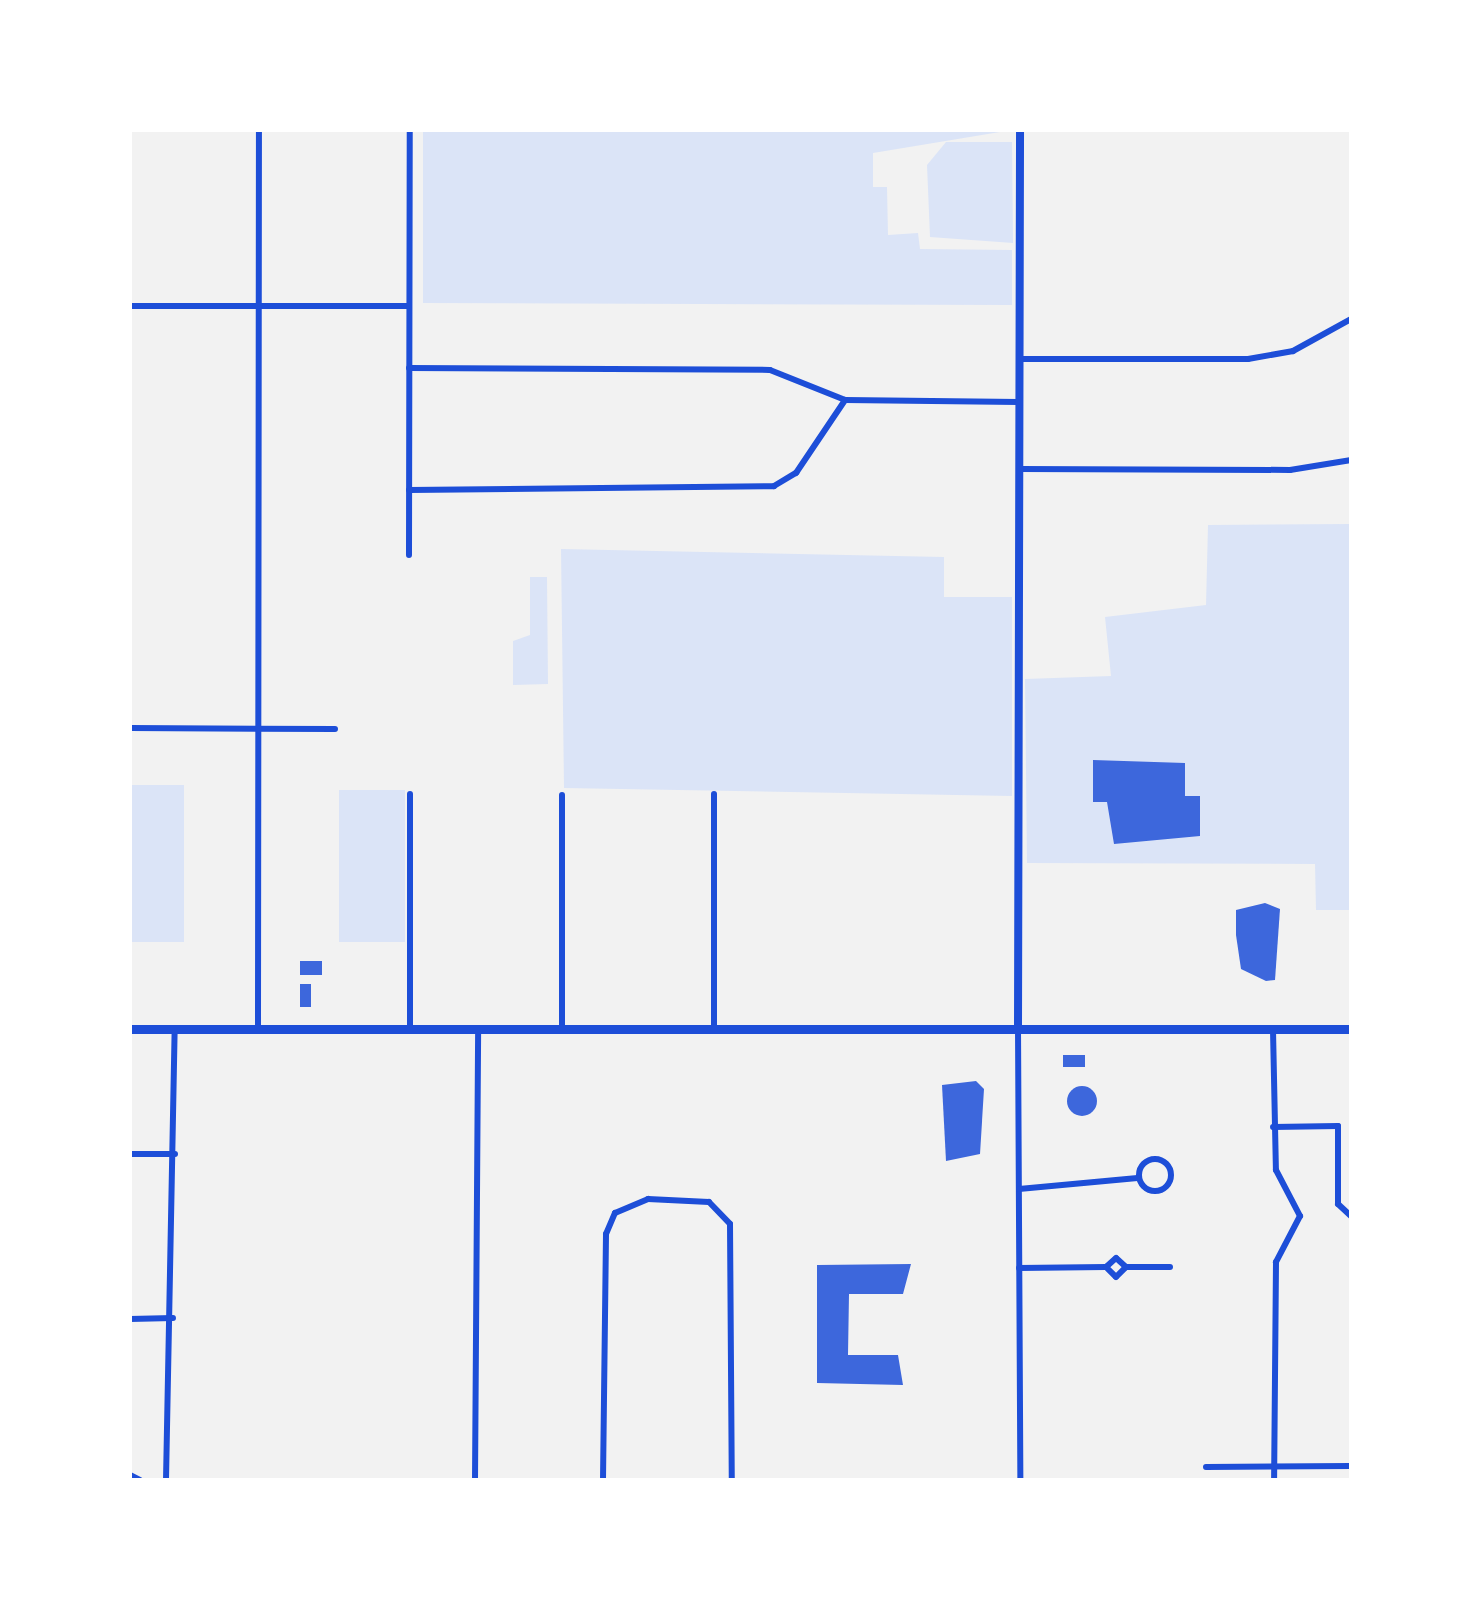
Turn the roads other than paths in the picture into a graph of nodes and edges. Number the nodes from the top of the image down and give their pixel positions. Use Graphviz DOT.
graph roads {
  1 [pos="259,130"];
  2 [pos="410,130"];
  3 [pos="1020,130"];
  4 [pos="130,306"];
  5 [pos="260,306"];
  6 [pos="409,306"];
  7 [pos="1351,318"];
  8 [pos="1020,359"];
  9 [pos="409,368"];
  10 [pos="846,400"];
  11 [pos="1020,402"];
  12 [pos="1351,460"];
  13 [pos="1020,470"];
  14 [pos="409,490"];
  15 [pos="409,555"];
  16 [pos="130,728"];
  17 [pos="258,728"];
  18 [pos="336,729"];
  19 [pos="410,794"];
  20 [pos="714,794"];
  21 [pos="562,795"];
  22 [pos="1018,1027"];
  23 [pos="258,1028"];
  24 [pos="478,1028"];
  25 [pos="562,1028"];
  26 [pos="714,1028"];
  27 [pos="130,1029"];
  28 [pos="175,1029"];
  29 [pos="410,1029"];
  30 [pos="1273,1029"];
  31 [pos="1351,1030"];
  32 [pos="1273,1127"];
  33 [pos="130,1154"];
  34 [pos="175,1154"];
  35 [pos="1137,1178"];
  36 [pos="1019,1189"];
  37 [pos="1351,1216"];
  38 [pos="1126,1267"];
  39 [pos="1170,1267"];
  40 [pos="1019,1268"];
  41 [pos="1106,1268"];
  42 [pos="130,1318"];
  43 [pos="174,1318"];
  44 [pos="1274,1466"];
  45 [pos="1351,1466"];
  46 [pos="1206,1467"];
  47 [pos="130,1475"];
  48 [pos="140,1480"];
  49 [pos="166,1480"];
  50 [pos="475,1480"];
  51 [pos="602,1480"];
  52 [pos="732,1480"];
  53 [pos="1020,1480"];
  54 [pos="1274,1480"];
  1 -- 5 [label="street"];
  2 -- 6 [label="street"];
  3 -- 8 [label="street"];
  4 -- 5 [label="street"];
  5 -- 6 [label="street"];
  5 -- 17 [label="street"];
  6 -- 9 [label="street"];
  7 -- 8 [label="street"];
  8 -- 11 [label="street"];
  9 -- 10 [label="street"];
  9 -- 14 [label="street"];
  10 -- 11 [label="street"];
  10 -- 14 [label="street"];
  11 -- 13 [label="street"];
  12 -- 13 [label="street"];
  13 -- 22 [label="street"];
  14 -- 15 [label="street"];
  16 -- 17 [label="street"];
  17 -- 18 [label="street"];
  17 -- 23 [label="street"];
  19 -- 29 [label="street"];
  20 -- 26 [label="street"];
  21 -- 25 [label="street"];
  22 -- 26 [label="main road"];
  22 -- 30 [label="main road"];
  22 -- 36 [label="street"];
  23 -- 28 [label="main road"];
  23 -- 29 [label="main road"];
  24 -- 25 [label="main road"];
  24 -- 29 [label="main road"];
  24 -- 50 [label="street"];
  25 -- 26 [label="main road"];
  27 -- 28 [label="main road"];
  28 -- 34 [label="street"];
  30 -- 31 [label="main road"];
  30 -- 32 [label="street"];
  32 -- 37 [label="street"];
  32 -- 44 [label="street"];
  33 -- 34 [label="street"];
  34 -- 43 [label="street"];
  35 -- 35 [label="street"];
  35 -- 36 [label="street"];
  36 -- 40 [label="street"];
  38 -- 39 [label="street"];
  38 -- 41 [label="street"];
  38 -- 41 [label="street"];
  40 -- 41 [label="street"];
  40 -- 53 [label="street"];
  42 -- 43 [label="street"];
  43 -- 49 [label="street"];
  44 -- 45 [label="street"];
  44 -- 46 [label="street"];
  44 -- 54 [label="street"];
  47 -- 48 [label="street"];
  51 -- 52 [label="street"];
}
